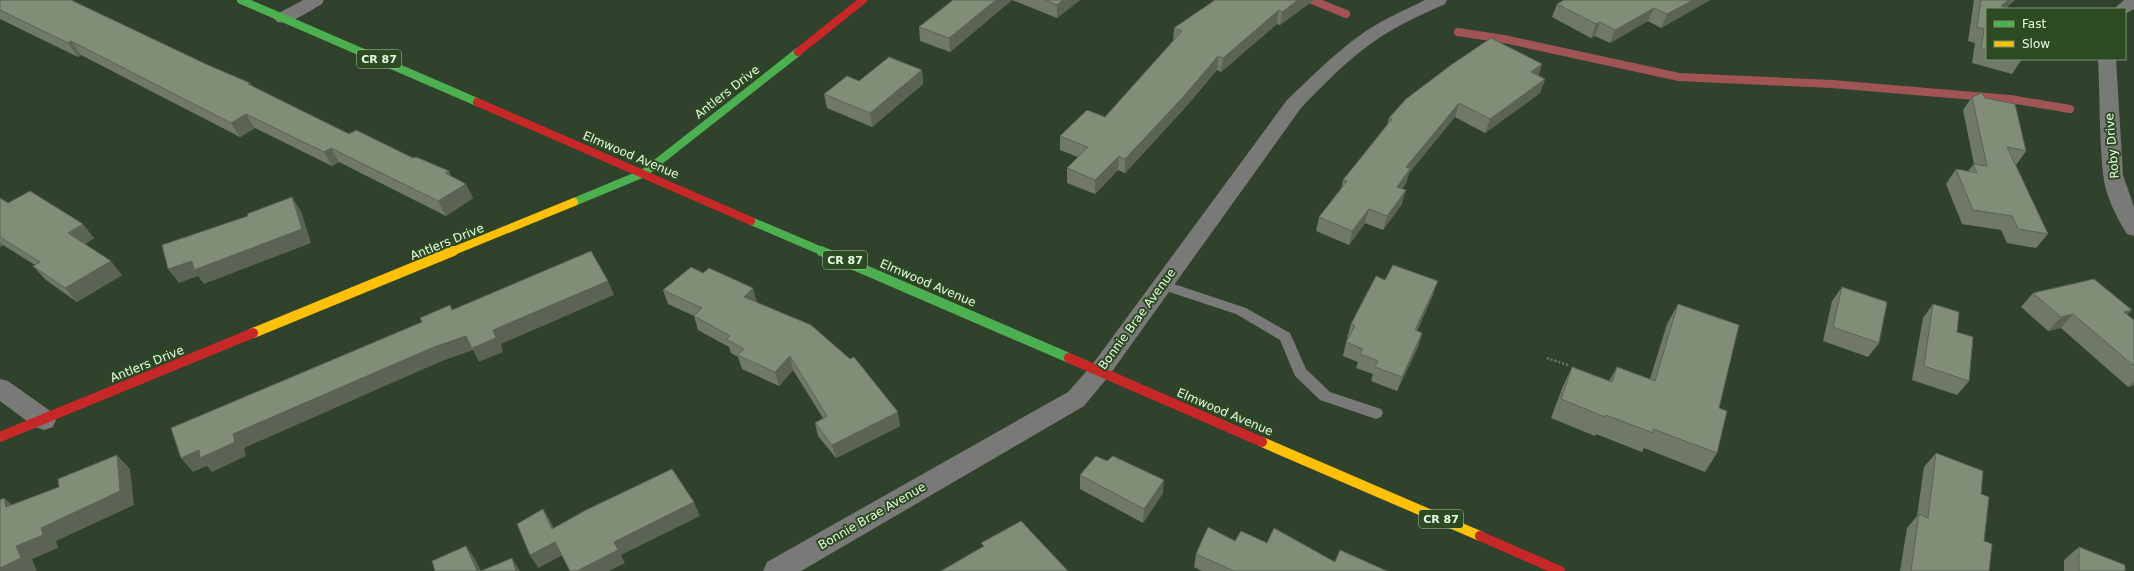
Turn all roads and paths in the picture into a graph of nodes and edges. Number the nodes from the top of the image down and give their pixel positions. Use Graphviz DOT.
graph roads {
  1 [pos="241,0"];
  2 [pos="316,0"];
  3 [pos="863,0"];
  4 [pos="1439,0"];
  5 [pos="2134,1"];
  6 [pos="2124,8"];
  7 [pos="283,18"];
  8 [pos="2107,60"];
  9 [pos="644,173"];
  10 [pos="2134,228"];
  11 [pos="1162,285"];
  12 [pos="1546,358"];
  13 [pos="1568,365"];
  14 [pos="1100,371"];
  15 [pos="0,388"];
  16 [pos="1376,413"];
  17 [pos="44,420"];
  18 [pos="0,437"];
  19 [pos="777,571"];
  20 [pos="1560,571"];
  1 -- 7 [label="main road, Elmwood Avenue / CR 87"];
  2 -- 7 [label="street"];
  3 -- 9 [label="main road, Antlers Drive"];
  4 -- 11 [label="street, Bonnie Brae Avenue"];
  5 -- 6 [label="street"];
  7 -- 9 [label="main road, Elmwood Avenue / CR 87"];
  8 -- 10 [label="street, Roby Drive"];
  9 -- 14 [label="main road, Elmwood Avenue / CR 87"];
  9 -- 17 [label="main road, Antlers Drive"];
  11 -- 14 [label="street, Bonnie Brae Avenue"];
  11 -- 16 [label="lane"];
  12 -- 13 [label="path"];
  14 -- 19 [label="street, Bonnie Brae Avenue"];
  14 -- 20 [label="main road, Elmwood Avenue / CR 87"];
  15 -- 17 [label="street"];
  17 -- 18 [label="main road, Antlers Drive"];
}
